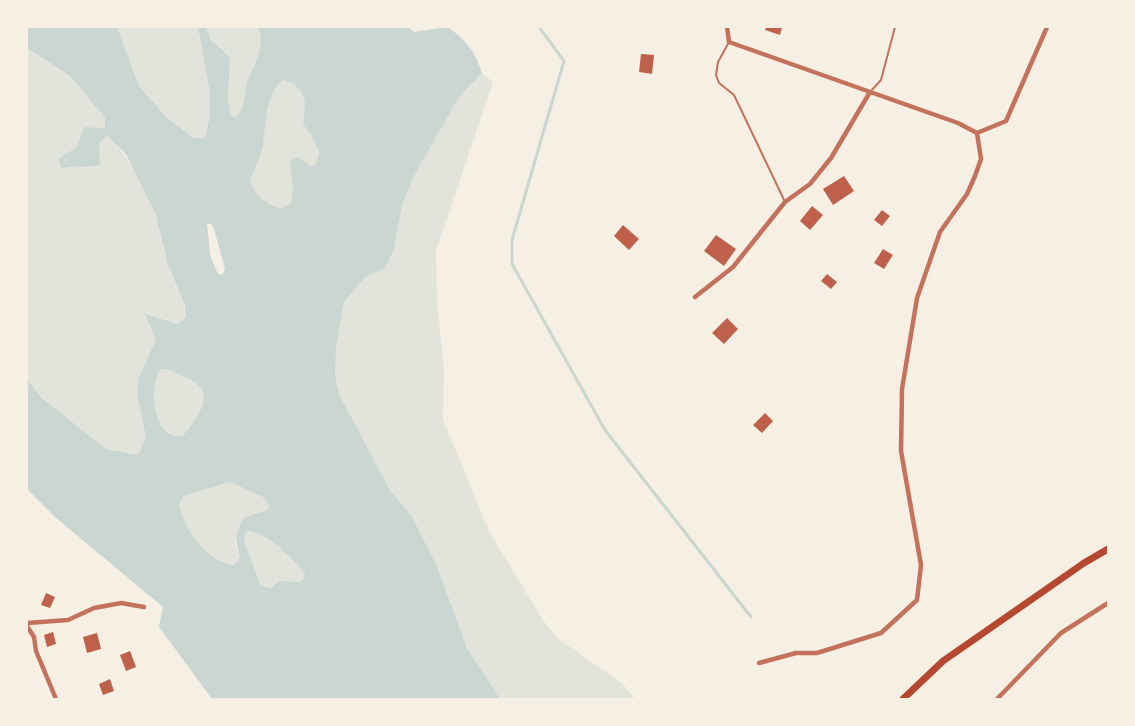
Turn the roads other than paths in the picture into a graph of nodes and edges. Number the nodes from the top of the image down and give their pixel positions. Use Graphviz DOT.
graph roads {
  1 [pos="727,27"];
  2 [pos="895,27"];
  3 [pos="1047,27"];
  4 [pos="729,42"];
  5 [pos="870,92"];
  6 [pos="977,134"];
  7 [pos="785,202"];
  8 [pos="695,297"];
  9 [pos="1108,549"];
  10 [pos="1108,603"];
  11 [pos="144,607"];
  12 [pos="27,625"];
  13 [pos="759,663"];
  14 [pos="56,699"];
  15 [pos="903,699"];
  16 [pos="997,699"];
  1 -- 4 [label="street"];
  2 -- 5 [label="lane"];
  3 -- 6 [label="street"];
  4 -- 5 [label="street"];
  4 -- 7 [label="lane"];
  5 -- 6 [label="street"];
  5 -- 7 [label="street"];
  6 -- 13 [label="street"];
  7 -- 8 [label="street"];
  9 -- 15 [label="main road"];
  10 -- 16 [label="street"];
  11 -- 12 [label="street"];
  12 -- 14 [label="street"];
}
